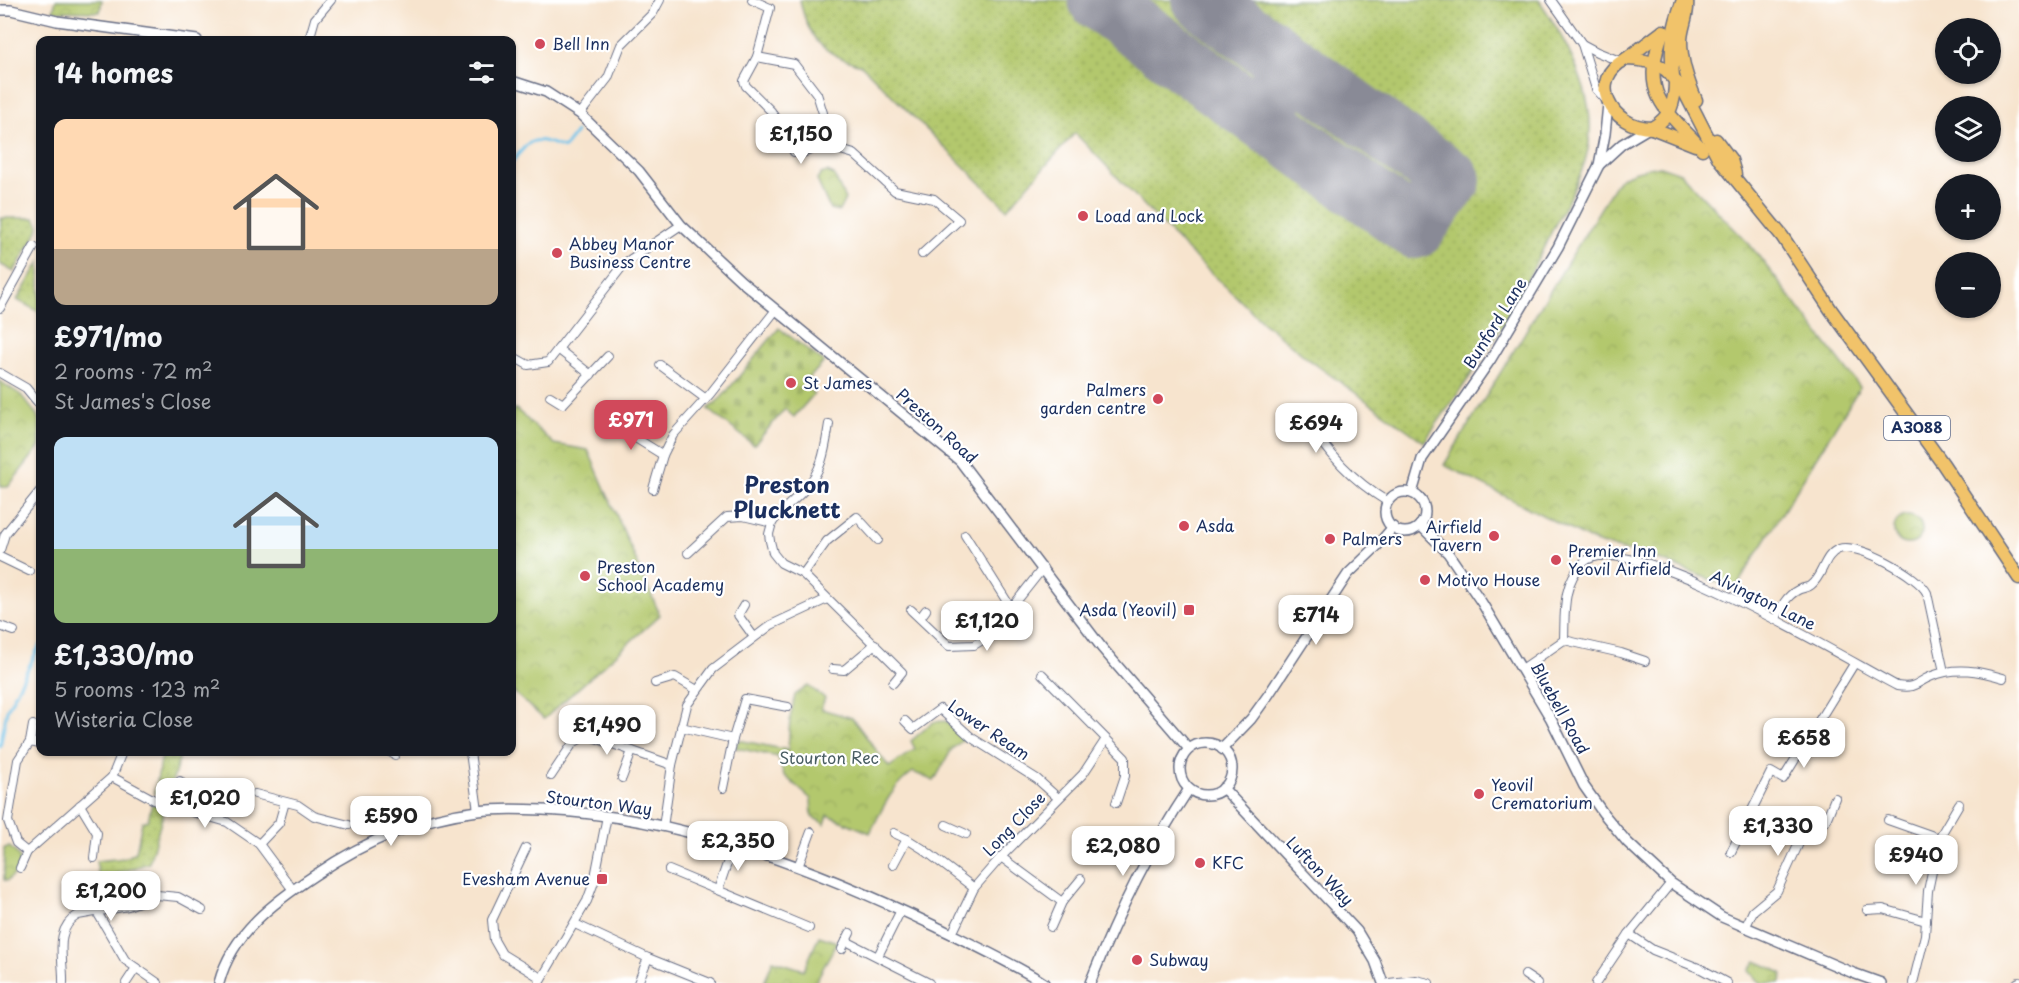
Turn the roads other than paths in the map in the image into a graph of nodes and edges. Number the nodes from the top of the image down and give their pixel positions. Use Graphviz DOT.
graph roads {
  1 [pos="332,0"];
  2 [pos="659,0"];
  3 [pos="752,0"];
  4 [pos="1551,0"];
  5 [pos="1685,0"];
  6 [pos="0,10"];
  7 [pos="1677,16"];
  8 [pos="1663,31"];
  9 [pos="168,36"];
  10 [pos="310,36"];
  11 [pos="1582,44"];
  12 [pos="757,57"];
  13 [pos="1624,61"];
  14 [pos="1654,62"];
  15 [pos="1674,79"];
  16 [pos="516,82"];
  17 [pos="1608,103"];
  18 [pos="1669,113"];
  19 [pos="580,114"];
  20 [pos="1651,128"];
  21 [pos="830,146"];
  22 [pos="1702,149"];
  23 [pos="1719,159"];
  24 [pos="1599,165"];
  25 [pos="1737,181"];
  26 [pos="681,225"];
  27 [pos="34,247"];
  28 [pos="922,254"];
  29 [pos="0,308"];
  30 [pos="775,311"];
  31 [pos="558,349"];
  32 [pos="608,356"];
  33 [pos="516,358"];
  34 [pos="660,365"];
  35 [pos="0,373"];
  36 [pos="591,375"];
  37 [pos="550,396"];
  38 [pos="706,399"];
  39 [pos="36,400"];
  40 [pos="1306,417"];
  41 [pos="613,424"];
  42 [pos="829,424"];
  43 [pos="663,456"];
  44 [pos="653,489"];
  45 [pos="1412,493"];
  46 [pos="36,501"];
  47 [pos="1388,502"];
  48 [pos="772,523"];
  49 [pos="1420,525"];
  50 [pos="1392,527"];
  51 [pos="965,535"];
  52 [pos="878,540"];
  53 [pos="0,550"];
  54 [pos="688,553"];
  55 [pos="0,557"];
  56 [pos="1043,568"];
  57 [pos="29,571"];
  58 [pos="803,574"];
  59 [pos="2019,578"];
  60 [pos="827,599"];
  61 [pos="744,606"];
  62 [pos="1011,608"];
  63 [pos="911,610"];
  64 [pos="926,610"];
  65 [pos="920,618"];
  66 [pos="1776,619"];
  67 [pos="0,626"];
  68 [pos="14,631"];
  69 [pos="754,637"];
  70 [pos="1564,640"];
  71 [pos="875,644"];
  72 [pos="1645,661"];
  73 [pos="1854,664"];
  74 [pos="833,669"];
  75 [pos="1522,669"];
  76 [pos="1944,672"];
  77 [pos="1042,674"];
  78 [pos="2002,678"];
  79 [pos="655,683"];
  80 [pos="893,683"];
  81 [pos="698,690"];
  82 [pos="788,707"];
  83 [pos="594,719"];
  84 [pos="905,721"];
  85 [pos="33,725"];
  86 [pos="681,727"];
  87 [pos="587,735"];
  88 [pos="733,739"];
  89 [pos="1106,739"];
  90 [pos="30,742"];
  91 [pos="36,743"];
  92 [pos="1222,748"];
  93 [pos="1189,749"];
  94 [pos="632,751"];
  95 [pos="120,756"];
  96 [pos="471,756"];
  97 [pos="672,765"];
  98 [pos="551,776"];
  99 [pos="112,777"];
  100 [pos="622,778"];
  101 [pos="180,781"];
  102 [pos="723,788"];
  103 [pos="1223,788"];
  104 [pos="1190,789"];
  105 [pos="255,794"];
  106 [pos="1058,798"];
  107 [pos="1835,798"];
  108 [pos="285,802"];
  109 [pos="1116,803"];
  110 [pos="1959,804"];
  111 [pos="80,805"];
  112 [pos="173,807"];
  113 [pos="478,811"];
  114 [pos="607,816"];
  115 [pos="1888,820"];
  116 [pos="349,825"];
  117 [pos="946,825"];
  118 [pos="663,826"];
  119 [pos="812,832"];
  120 [pos="894,833"];
  121 [pos="966,834"];
  122 [pos="1939,838"];
  123 [pos="907,839"];
  124 [pos="259,844"];
  125 [pos="733,846"];
  126 [pos="526,848"];
  127 [pos="27,852"];
  128 [pos="1731,852"];
  129 [pos="1001,857"];
  130 [pos="94,858"];
  131 [pos="893,865"];
  132 [pos="798,867"];
  133 [pos="20,868"];
  134 [pos="669,870"];
  135 [pos="1081,879"];
  136 [pos="1671,883"];
  137 [pos="974,888"];
  138 [pos="293,890"];
  139 [pos="718,890"];
  140 [pos="1062,902"];
  141 [pos="202,910"];
  142 [pos="901,910"];
  143 [pos="1867,910"];
  144 [pos="97,912"];
  145 [pos="1926,921"];
  146 [pos="575,924"];
  147 [pos="1051,927"];
  148 [pos="1745,928"];
  149 [pos="808,930"];
  150 [pos="952,934"];
  151 [pos="1629,934"];
  152 [pos="843,949"];
  153 [pos="878,956"];
  154 [pos="648,958"];
  155 [pos="136,968"];
  156 [pos="1525,975"];
  157 [pos="1851,978"];
  158 [pos="540,981"];
  159 [pos="63,983"];
  160 [pos="126,983"];
  161 [pos="158,983"];
  162 [pos="219,983"];
  163 [pos="638,983"];
  164 [pos="710,983"];
  165 [pos="929,983"];
  166 [pos="1044,983"];
  167 [pos="1090,983"];
  168 [pos="1383,983"];
  169 [pos="1389,983"];
  170 [pos="1429,983"];
  171 [pos="1537,983"];
  172 [pos="1596,983"];
  173 [pos="1727,983"];
  174 [pos="1881,983"];
  175 [pos="1913,983"];
  1 -- 10 [label="street"];
  2 -- 19 [label="street"];
  3 -- 12 [label="street"];
  4 -- 11 [label="street"];
  5 -- 7 [label="highway, A3088"];
  5 -- 25 [label="highway"];
  6 -- 9 [label="street"];
  7 -- 8 [label="highway, A3088"];
  7 -- 15 [label="highway, A3088"];
  8 -- 13 [label="highway, A3088"];
  8 -- 14 [label="highway, A3088"];
  11 -- 13 [label="street"];
  11 -- 17 [label="street"];
  12 -- 21 [label="street"];
  12 -- 21 [label="street"];
  13 -- 14 [label="highway"];
  13 -- 17 [label="highway"];
  14 -- 15 [label="highway"];
  14 -- 18 [label="highway, A3088"];
  15 -- 18 [label="highway"];
  15 -- 23 [label="highway, A3088"];
  16 -- 19 [label="street, Preston Road"];
  17 -- 20 [label="highway"];
  17 -- 24 [label="street, Bunford Lane"];
  18 -- 20 [label="highway"];
  18 -- 22 [label="highway, A3088"];
  19 -- 26 [label="street, Preston Road"];
  20 -- 22 [label="highway, A3088"];
  20 -- 24 [label="street, Bunford Lane"];
  21 -- 28 [label="street"];
  22 -- 23 [label="highway, A3088"];
  23 -- 25 [label="highway, A3088"];
  24 -- 45 [label="street, Bunford Lane"];
  25 -- 59 [label="highway, A3088"];
  26 -- 30 [label="street, Preston Road"];
  26 -- 31 [label="street"];
  27 -- 29 [label="street"];
  30 -- 38 [label="street"];
  30 -- 56 [label="street, Preston Road"];
  31 -- 33 [label="street"];
  31 -- 36 [label="street"];
  32 -- 36 [label="street"];
  34 -- 38 [label="street"];
  35 -- 39 [label="street"];
  36 -- 37 [label="street"];
  38 -- 43 [label="street"];
  40 -- 47 [label="street"];
  41 -- 43 [label="street"];
  42 -- 48 [label="street"];
  43 -- 44 [label="street"];
  45 -- 47 [label="street"];
  45 -- 49 [label="street"];
  46 -- 53 [label="street"];
  47 -- 50 [label="street"];
  48 -- 54 [label="street"];
  48 -- 58 [label="street"];
  49 -- 50 [label="street"];
  49 -- 75 [label="street, Bluebell Road"];
  50 -- 92 [label="street"];
  51 -- 62 [label="street"];
  52 -- 58 [label="street"];
  55 -- 57 [label="street"];
  56 -- 62 [label="street"];
  56 -- 93 [label="street, Preston Road"];
  58 -- 60 [label="street"];
  60 -- 69 [label="street"];
  60 -- 71 [label="street"];
  61 -- 69 [label="street"];
  62 -- 65 [label="street"];
  63 -- 65 [label="street"];
  64 -- 65 [label="street"];
  66 -- 70 [label="street, Alvington Lane"];
  66 -- 73 [label="street, Alvington Lane"];
  66 -- 76 [label="street"];
  67 -- 68 [label="street"];
  69 -- 81 [label="street"];
  70 -- 72 [label="street"];
  70 -- 75 [label="street"];
  71 -- 74 [label="street"];
  71 -- 80 [label="street"];
  73 -- 76 [label="street, Alvington Lane"];
  73 -- 128 [label="street"];
  75 -- 136 [label="street, Bluebell Road"];
  76 -- 78 [label="street, Alvington Lane"];
  77 -- 89 [label="street"];
  79 -- 81 [label="street"];
  81 -- 86 [label="street"];
  82 -- 88 [label="street"];
  83 -- 87 [label="street"];
  84 -- 106 [label="street, Lower Ream"];
  85 -- 90 [label="street"];
  86 -- 88 [label="street"];
  86 -- 97 [label="street"];
  87 -- 94 [label="street"];
  87 -- 98 [label="street"];
  88 -- 102 [label="street"];
  89 -- 106 [label="street, Long Close"];
  89 -- 109 [label="street"];
  90 -- 91 [label="street"];
  90 -- 127 [label="street"];
  92 -- 93 [label="street"];
  92 -- 103 [label="street"];
  93 -- 104 [label="street"];
  94 -- 97 [label="street"];
  94 -- 100 [label="street"];
  95 -- 99 [label="street"];
  96 -- 113 [label="street"];
  97 -- 118 [label="street"];
  99 -- 111 [label="street"];
  99 -- 112 [label="street"];
  101 -- 112 [label="street"];
  103 -- 104 [label="street"];
  103 -- 168 [label="street, Lufton Way"];
  104 -- 167 [label="street"];
  105 -- 108 [label="street"];
  106 -- 129 [label="street, Long Close"];
  107 -- 148 [label="street"];
  108 -- 116 [label="street"];
  108 -- 124 [label="street"];
  110 -- 122 [label="street"];
  111 -- 127 [label="street"];
  111 -- 130 [label="street"];
  112 -- 124 [label="street"];
  113 -- 114 [label="street, Stourton Way"];
  113 -- 138 [label="street, Stourton Way"];
  114 -- 118 [label="street, Stourton Way"];
  114 -- 146 [label="street"];
  115 -- 122 [label="street"];
  117 -- 121 [label="street"];
  118 -- 125 [label="street, Stourton Way"];
  119 -- 132 [label="street"];
  120 -- 123 [label="street"];
  122 -- 145 [label="street"];
  123 -- 131 [label="street"];
  123 -- 137 [label="street"];
  124 -- 138 [label="street"];
  125 -- 132 [label="street, Stourton Way"];
  125 -- 139 [label="street"];
  126 -- 158 [label="street"];
  127 -- 133 [label="street"];
  129 -- 137 [label="street, Long Close"];
  129 -- 140 [label="street"];
  132 -- 142 [label="street, Stourton Way"];
  134 -- 139 [label="street"];
  135 -- 140 [label="street"];
  136 -- 148 [label="street, Bluebell Road"];
  136 -- 151 [label="street"];
  137 -- 150 [label="street, Long Close"];
  138 -- 162 [label="street, Stourton Way"];
  139 -- 149 [label="street"];
  140 -- 147 [label="street"];
  141 -- 144 [label="street"];
  142 -- 150 [label="street, Stourton Way"];
  142 -- 153 [label="street"];
  143 -- 145 [label="street"];
  144 -- 155 [label="street"];
  144 -- 159 [label="street"];
  145 -- 175 [label="street"];
  146 -- 154 [label="street"];
  146 -- 158 [label="street"];
  148 -- 157 [label="street, Bluebell Road"];
  150 -- 166 [label="street, Stourton Way"];
  151 -- 172 [label="street"];
  151 -- 173 [label="street"];
  152 -- 153 [label="street"];
  153 -- 165 [label="street"];
  154 -- 163 [label="street"];
  154 -- 164 [label="street"];
  155 -- 160 [label="street"];
  155 -- 161 [label="street"];
  156 -- 171 [label="street"];
  157 -- 174 [label="street, Bluebell Road"];
  169 -- 170 [label="street"];
}
